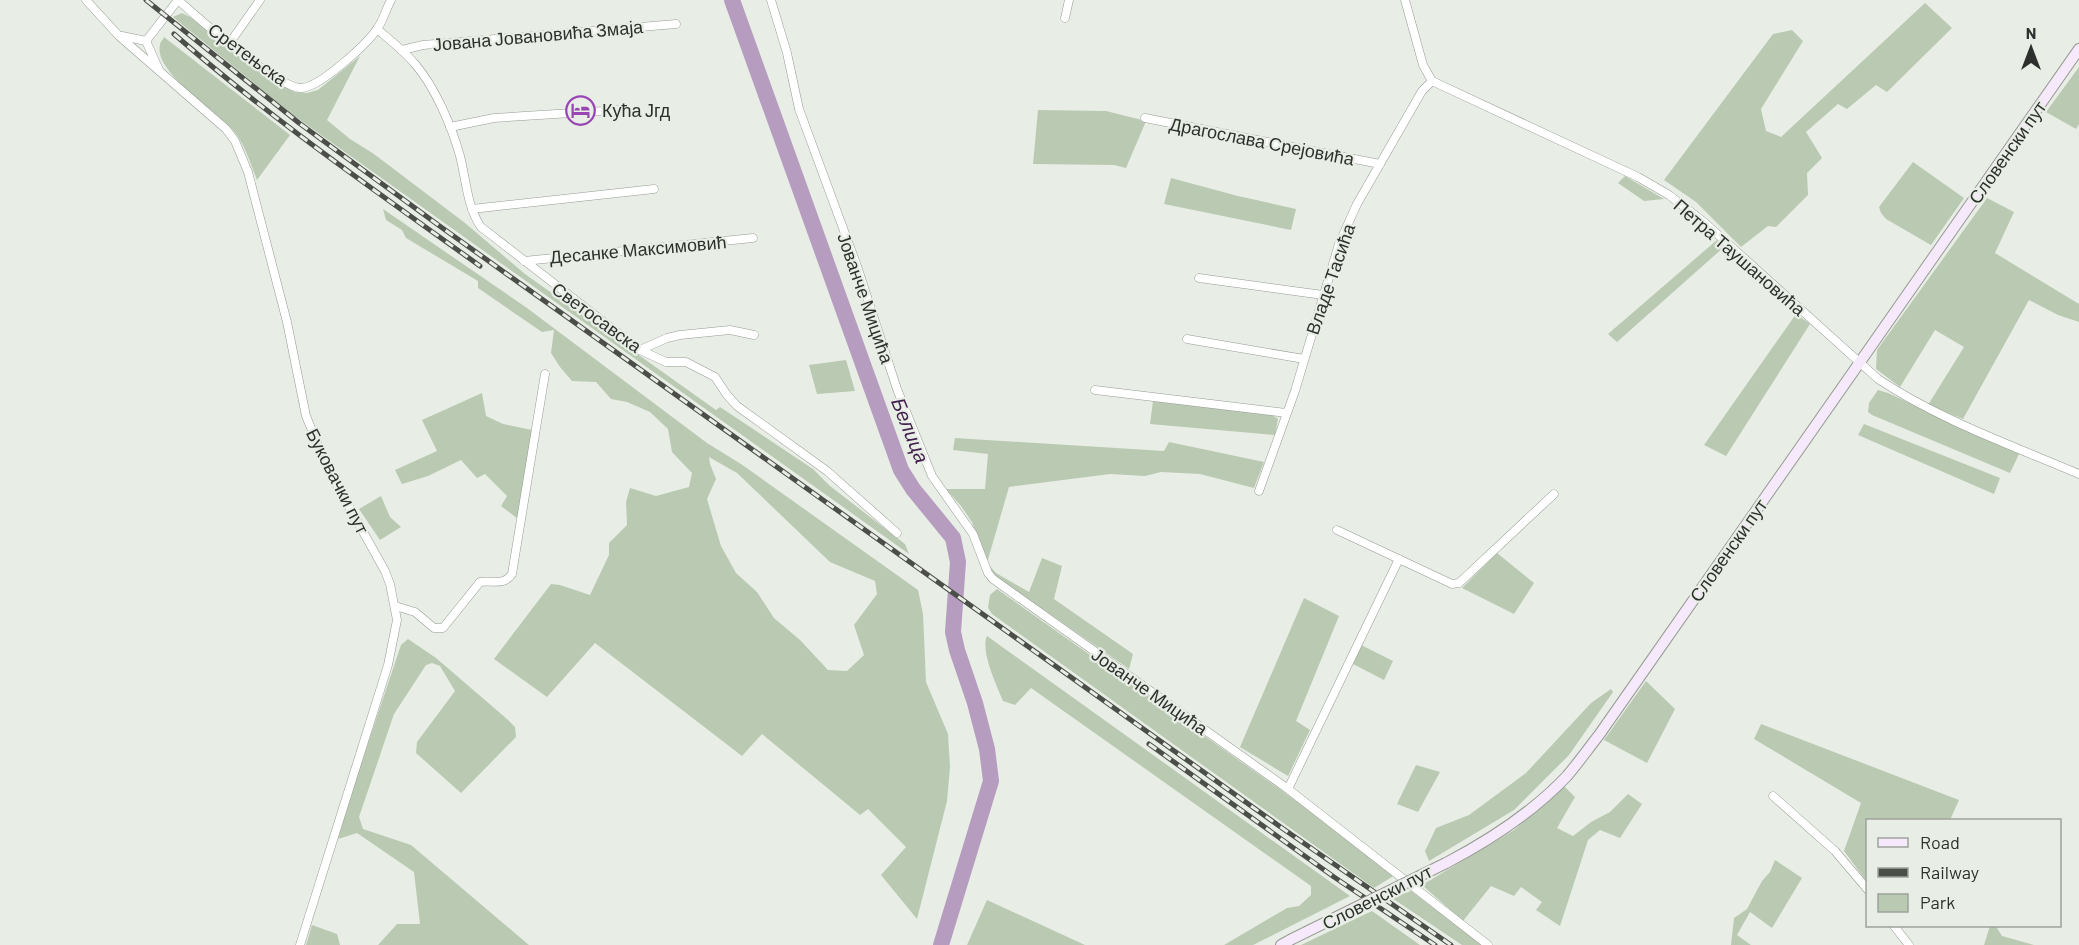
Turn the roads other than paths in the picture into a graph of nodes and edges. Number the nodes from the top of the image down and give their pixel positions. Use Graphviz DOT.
graph roads {
  1 [pos="86,0"];
  2 [pos="178,0"];
  3 [pos="260,0"];
  4 [pos="391,0"];
  5 [pos="771,0"];
  6 [pos="1069,0"];
  7 [pos="1405,0"];
  8 [pos="1065,18"];
  9 [pos="676,24"];
  10 [pos="377,29"];
  11 [pos="119,36"];
  12 [pos="146,41"];
  13 [pos="229,44"];
  14 [pos="2079,49"];
  15 [pos="402,50"];
  16 [pos="159,72"];
  17 [pos="1432,81"];
  18 [pos="620,110"];
  19 [pos="1145,118"];
  20 [pos="450,127"];
  21 [pos="1380,164"];
  22 [pos="654,189"];
  23 [pos="472,209"];
  24 [pos="753,238"];
  25 [pos="524,261"];
  26 [pos="1199,278"];
  27 [pos="1323,295"];
  28 [pos="754,335"];
  29 [pos="1187,339"];
  30 [pos="640,350"];
  31 [pos="1304,359"];
  32 [pos="1859,364"];
  33 [pos="545,374"];
  34 [pos="1095,390"];
  35 [pos="1286,413"];
  36 [pos="2079,474"];
  37 [pos="1260,491"];
  38 [pos="1554,494"];
  39 [pos="1337,530"];
  40 [pos="897,533"];
  41 [pos="1399,559"];
  42 [pos="395,606"];
  43 [pos="1288,789"];
  44 [pos="1773,796"];
  45 [pos="1866,888"];
  46 [pos="1895,927"];
  47 [pos="1285,943"];
  48 [pos="300,945"];
  49 [pos="1488,945"];
  50 [pos="1909,945"];
  1 -- 11 [label="street, Буковачки пут"];
  2 -- 12 [label="street"];
  2 -- 13 [label="street, Сретењска"];
  3 -- 13 [label="street"];
  4 -- 10 [label="street, Сретењска"];
  5 -- 43 [label="street, Јованче Мицића"];
  6 -- 8 [label="street"];
  7 -- 17 [label="street"];
  9 -- 15 [label="street, Јована Јовановића Змаја"];
  10 -- 13 [label="street, Сретењска"];
  10 -- 15 [label="street, Светосавска"];
  11 -- 12 [label="street"];
  11 -- 16 [label="street, Буковачки пут"];
  12 -- 16 [label="street"];
  14 -- 32 [label="street, Словенски пут"];
  15 -- 20 [label="street, Светосавска"];
  16 -- 42 [label="street, Буковачки пут"];
  17 -- 21 [label="street, Владе Тасића"];
  17 -- 32 [label="street, Петра Таушановића"];
  18 -- 20 [label="street"];
  19 -- 21 [label="street, Драгослава Срејовића"];
  20 -- 23 [label="street, Светосавска"];
  21 -- 27 [label="street, Владе Тасића"];
  22 -- 23 [label="street"];
  23 -- 25 [label="street, Светосавска"];
  24 -- 25 [label="street, Десанке Максимовић"];
  25 -- 30 [label="street, Светосавска"];
  26 -- 27 [label="street"];
  27 -- 31 [label="street, Владе Тасића"];
  28 -- 30 [label="street"];
  29 -- 31 [label="street"];
  30 -- 40 [label="street, Светосавска"];
  31 -- 35 [label="street, Владе Тасића"];
  32 -- 36 [label="street, Петра Таушановића"];
  32 -- 47 [label="street, Словенски пут, bridge"];
  33 -- 42 [label="street"];
  34 -- 35 [label="street"];
  35 -- 37 [label="street, Владе Тасића"];
  38 -- 41 [label="street"];
  39 -- 41 [label="street"];
  41 -- 43 [label="street"];
  42 -- 48 [label="street, Буковачки пут"];
  43 -- 49 [label="street, Јованче Мицића"];
  44 -- 45 [label="street"];
  46 -- 50 [label="street"];
}
